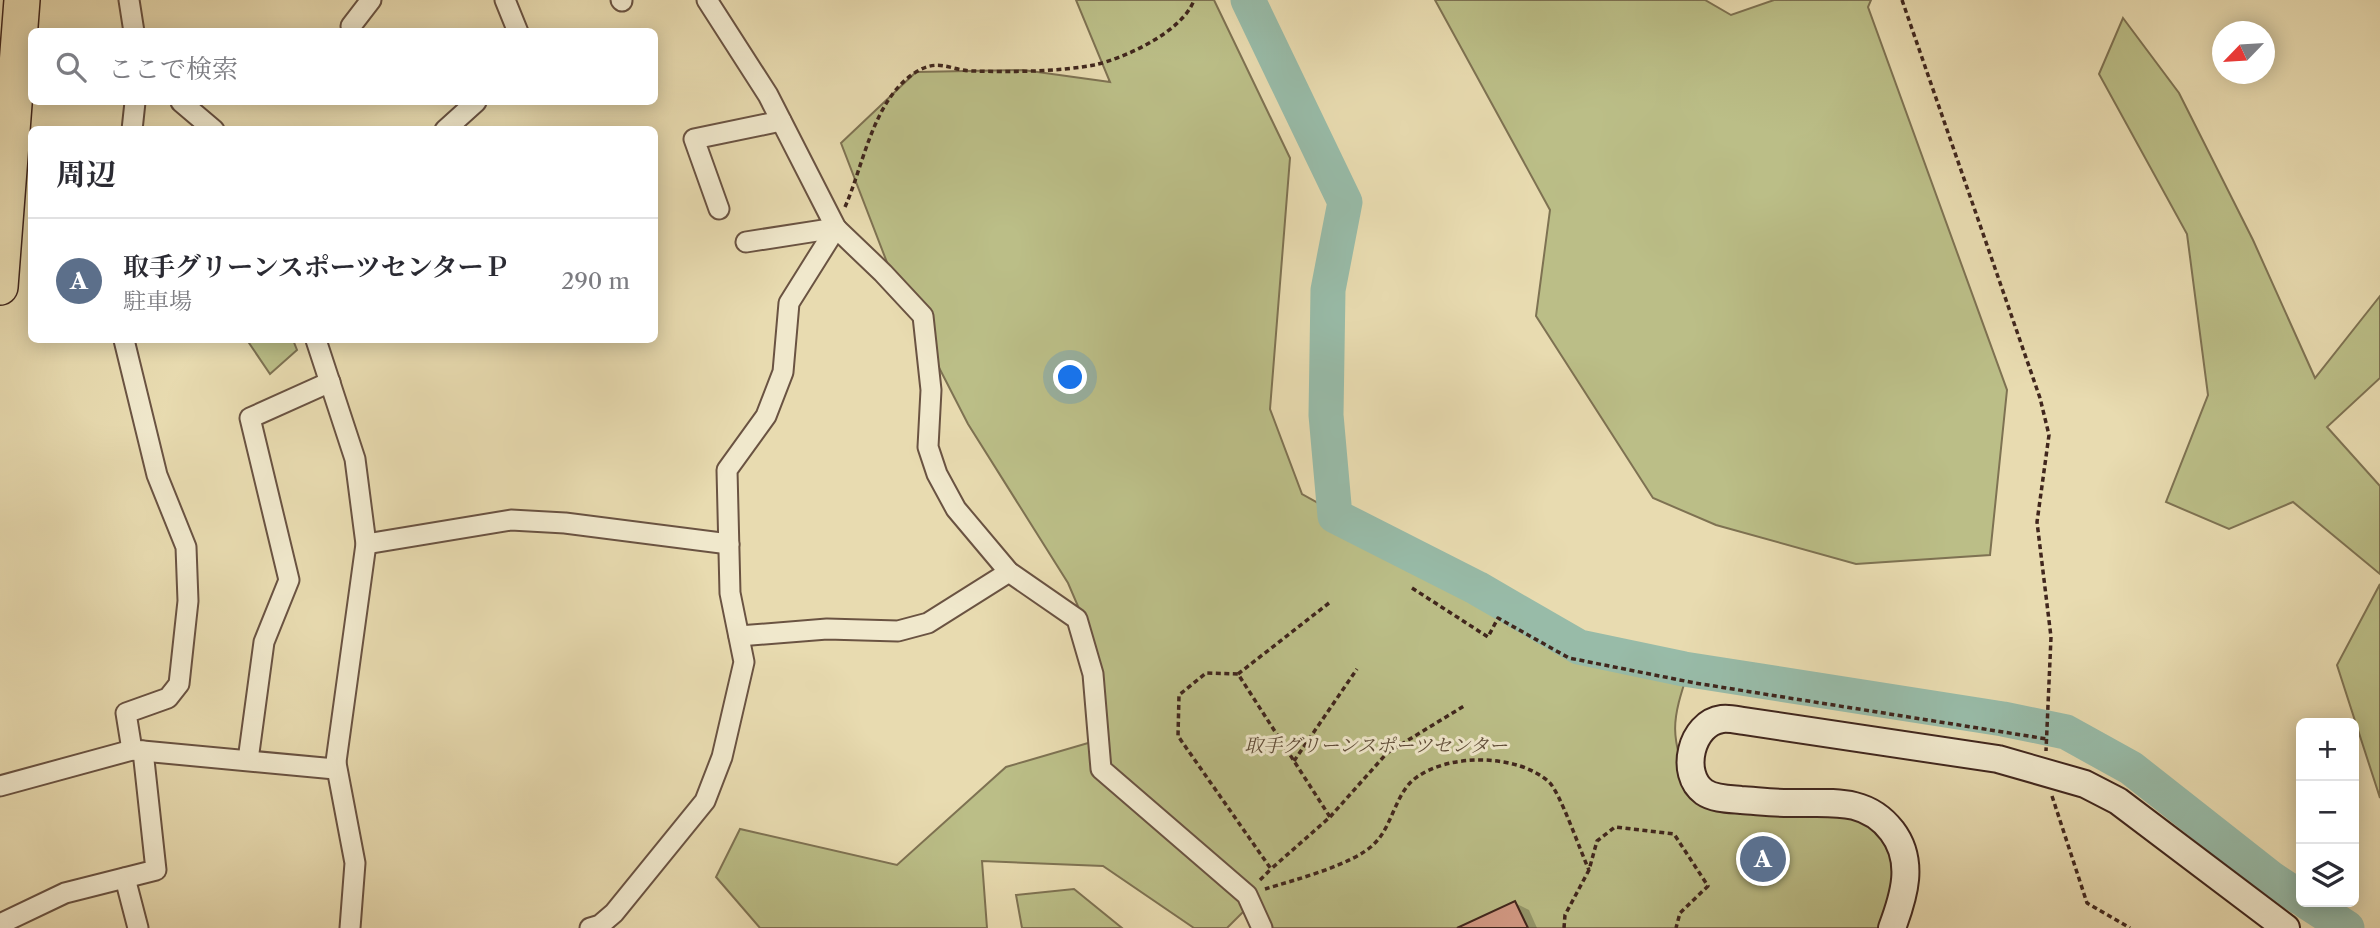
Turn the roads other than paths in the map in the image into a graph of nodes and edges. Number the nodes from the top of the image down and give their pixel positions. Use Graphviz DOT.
graph roads {
  1 [pos="22,0"];
  2 [pos="129,0"];
  3 [pos="371,0"];
  4 [pos="505,0"];
  5 [pos="707,0"];
  6 [pos="351,26"];
  7 [pos="133,28"];
  8 [pos="516,28"];
  9 [pos="135,105"];
  10 [pos="185,105"];
  11 [pos="473,105"];
  12 [pos="781,121"];
  13 [pos="132,126"];
  14 [pos="209,126"];
  15 [pos="449,126"];
  16 [pos="719,209"];
  17 [pos="836,229"];
  18 [pos="747,242"];
  19 [pos="0,287"];
  20 [pos="125,343"];
  21 [pos="317,343"];
  22 [pos="330,382"];
  23 [pos="366,544"];
  24 [pos="729,544"];
  25 [pos="1009,572"];
  26 [pos="738,636"];
  27 [pos="138,750"];
  28 [pos="248,760"];
  29 [pos="336,763"];
  30 [pos="0,786"];
  31 [pos="125,878"];
  32 [pos="0,924"];
  33 [pos="138,928"];
  34 [pos="350,928"];
  35 [pos="590,928"];
  36 [pos="1262,928"];
  37 [pos="1892,928"];
  38 [pos="2286,928"];
  1 -- 19 [label="highway"];
  2 -- 7 [label="street"];
  3 -- 6 [label="street"];
  4 -- 8 [label="street"];
  5 -- 12 [label="street"];
  9 -- 13 [label="street"];
  10 -- 14 [label="street"];
  11 -- 15 [label="street"];
  12 -- 16 [label="street"];
  12 -- 17 [label="street"];
  17 -- 18 [label="street"];
  17 -- 24 [label="street"];
  17 -- 25 [label="street"];
  20 -- 27 [label="street"];
  21 -- 22 [label="street"];
  22 -- 23 [label="street"];
  22 -- 28 [label="street"];
  23 -- 24 [label="street"];
  23 -- 29 [label="street"];
  24 -- 26 [label="street"];
  25 -- 26 [label="street"];
  25 -- 36 [label="street"];
  26 -- 35 [label="street"];
  27 -- 28 [label="street"];
  27 -- 30 [label="street"];
  27 -- 31 [label="street"];
  28 -- 29 [label="street"];
  29 -- 34 [label="street"];
  31 -- 32 [label="street"];
  31 -- 33 [label="street"];
  37 -- 38 [label="street"];
}
